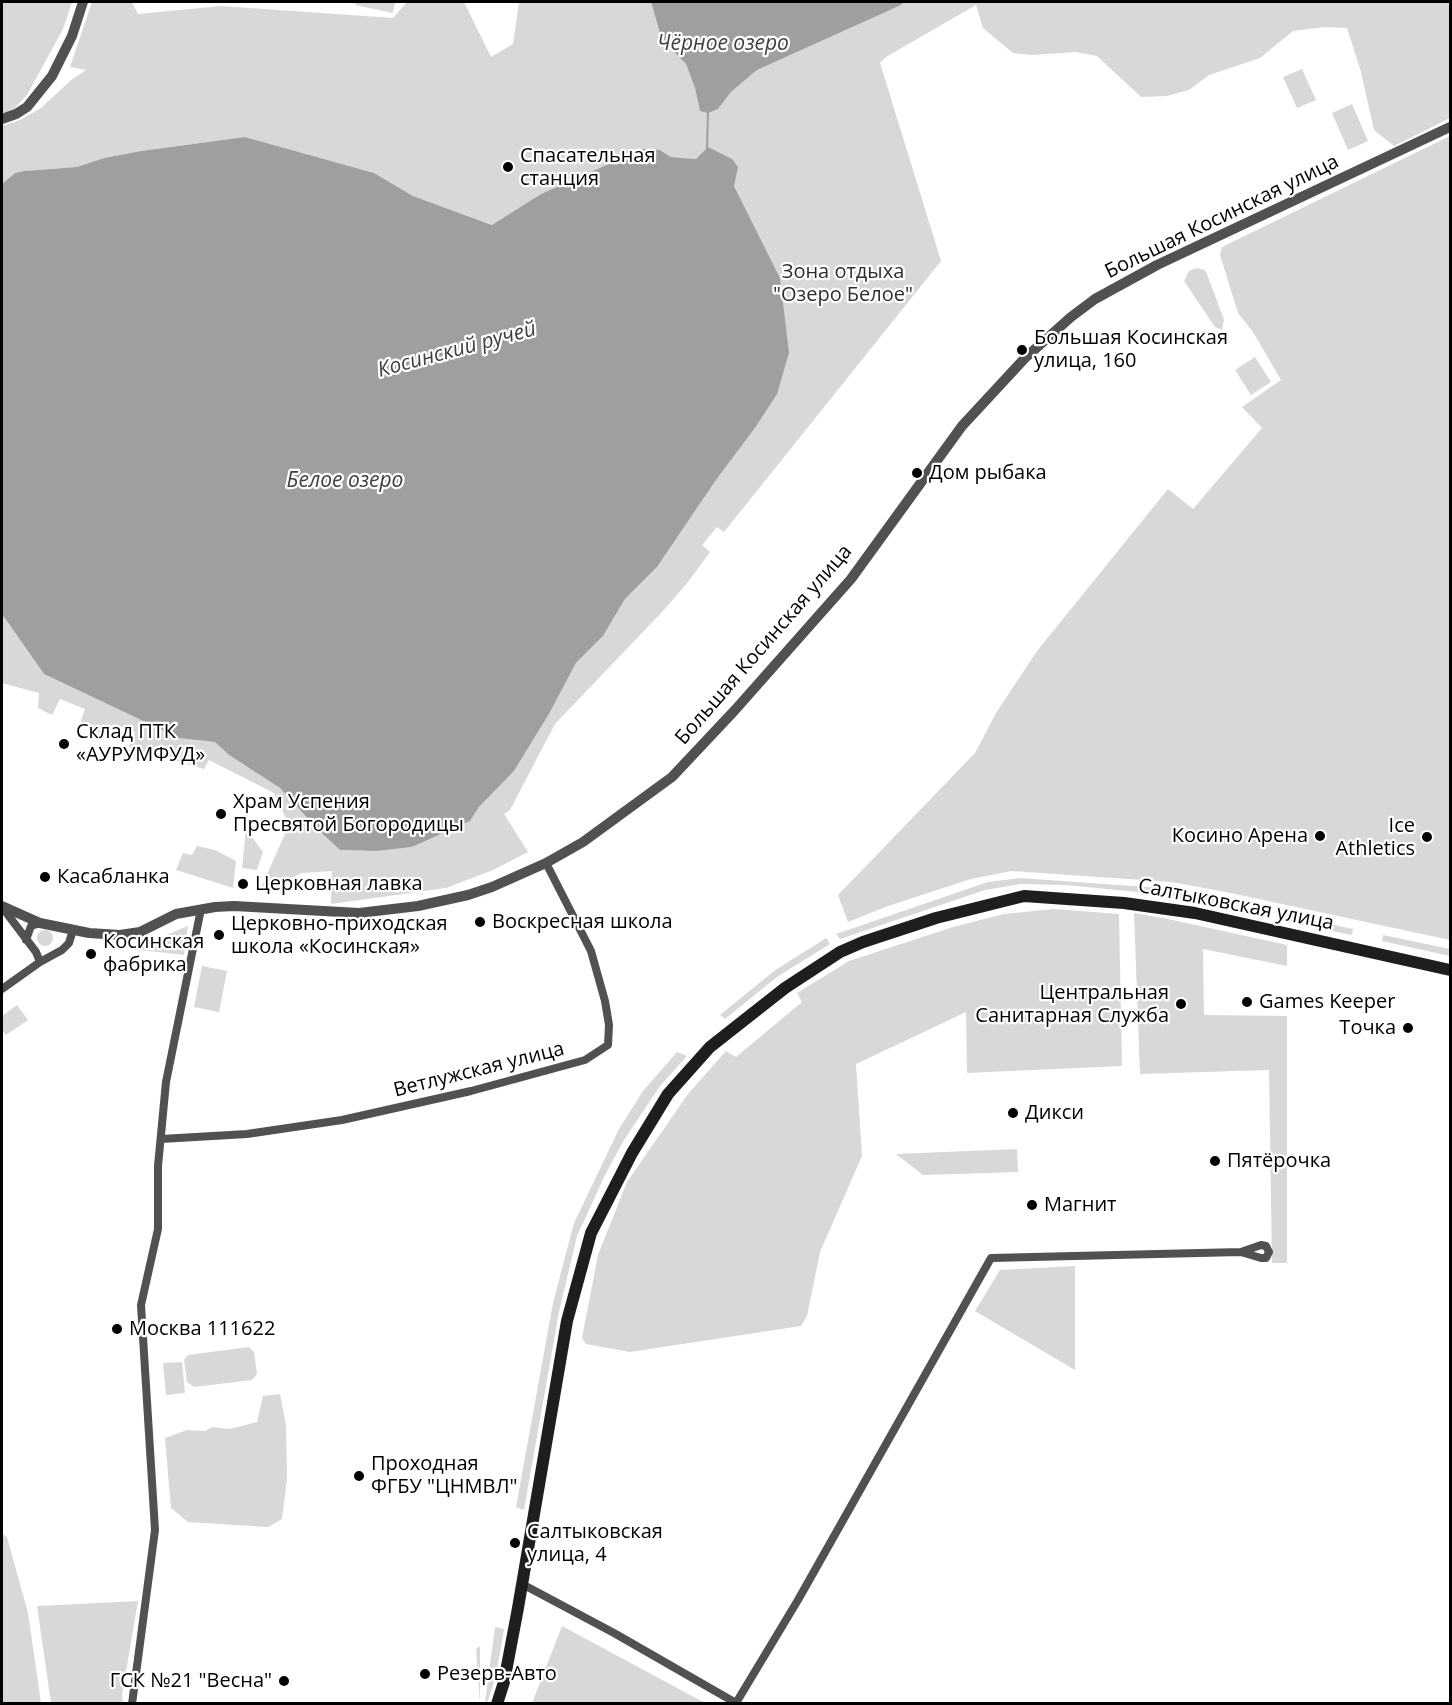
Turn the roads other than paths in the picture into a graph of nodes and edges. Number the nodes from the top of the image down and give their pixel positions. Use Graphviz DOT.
graph roads {
  1 [pos="83,2"];
  2 [pos="2,119"];
  3 [pos="1450,127"];
  4 [pos="546,862"];
  5 [pos="2,907"];
  6 [pos="201,909"];
  7 [pos="40,923"];
  8 [pos="73,930"];
  9 [pos="26,940"];
  10 [pos="40,962"];
  11 [pos="1450,970"];
  12 [pos="2,989"];
  13 [pos="160,1140"];
  14 [pos="1240,1252"];
  15 [pos="522,1584"];
  16 [pos="132,1704"];
  17 [pos="496,1704"];
  1 -- 2 [label="street"];
  3 -- 4 [label="street, Большая Косинская улица"];
  4 -- 6 [label="street, Большая Косинская улица"];
  4 -- 13 [label="street, Ветлужская улица"];
  5 -- 7 [label="street, Большая Косинская улица"];
  5 -- 9 [label="street"];
  6 -- 8 [label="street, Большая Косинская улица"];
  6 -- 13 [label="street"];
  7 -- 8 [label="street, Большая Косинская улица"];
  7 -- 9 [label="street"];
  8 -- 10 [label="street"];
  9 -- 10 [label="street"];
  10 -- 12 [label="street"];
  11 -- 15 [label="main road, Салтыковская улица"];
  13 -- 16 [label="street"];
  14 -- 15 [label="street"];
  15 -- 17 [label="main road, Салтыковская улица"];
}
